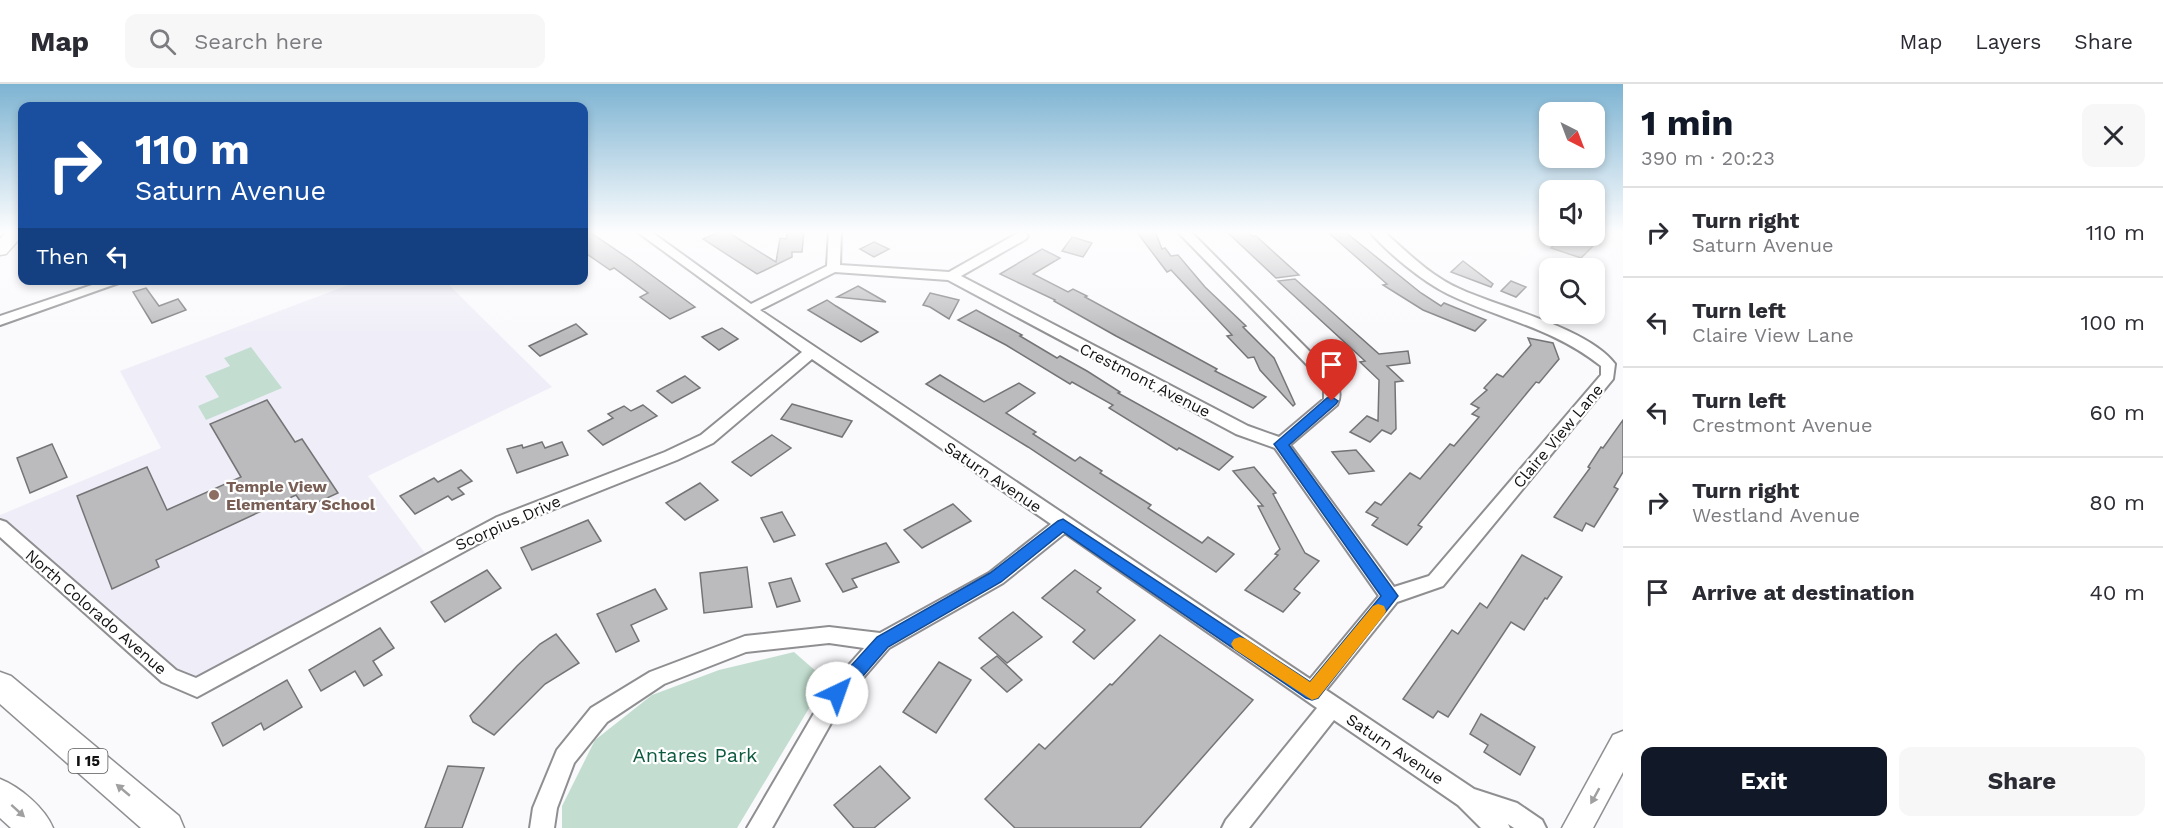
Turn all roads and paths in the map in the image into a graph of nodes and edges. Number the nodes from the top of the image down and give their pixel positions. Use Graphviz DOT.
graph roads {
  1 [pos="689,266"];
  2 [pos="969,266"];
  3 [pos="1217,266"];
  4 [pos="1417,266"];
  5 [pos="833,268"];
  6 [pos="951,276"];
  7 [pos="106,285"];
  8 [pos="750,310"];
  9 [pos="0,321"];
  10 [pos="811,352"];
  11 [pos="1281,444"];
  12 [pos="1063,525"];
  13 [pos="0,527"];
  14 [pos="1390,596"];
  15 [pos="882,642"];
  16 [pos="3,687"];
  17 [pos="197,688"];
  18 [pos="1312,692"];
  19 [pos="1332,706"];
  20 [pos="1623,744"];
  21 [pos="0,795"];
  22 [pos="1466,797"];
  23 [pos="36,828"];
  24 [pos="167,828"];
  25 [pos="542,828"];
  26 [pos="759,828"];
  27 [pos="1234,828"];
  28 [pos="1498,828"];
  29 [pos="1534,828"];
  30 [pos="1577,828"];
  1 -- 8 [label="street, Saturn Avenue"];
  2 -- 6 [label="street"];
  3 -- 11 [label="street"];
  4 -- 14 [label="street, Claire View Lane"];
  5 -- 6 [label="street, Crestmont Avenue"];
  5 -- 8 [label="street"];
  6 -- 11 [label="street, Crestmont Avenue"];
  7 -- 9 [label="street"];
  8 -- 10 [label="street, Saturn Avenue"];
  10 -- 12 [label="street, Saturn Avenue"];
  10 -- 17 [label="street, Scorpius Drive"];
  11 -- 14 [label="street"];
  12 -- 15 [label="street"];
  12 -- 18 [label="street, Saturn Avenue"];
  13 -- 17 [label="street, North Colorado Avenue"];
  14 -- 18 [label="street"];
  15 -- 25 [label="street"];
  15 -- 26 [label="street"];
  24 -- 16 [label="highway, I 15, one-way"];
  18 -- 19 [label="street, Saturn Avenue"];
  19 -- 22 [label="street, Saturn Avenue"];
  19 -- 27 [label="street"];
  20 -- 30 [label="main road, one-way"];
  21 -- 23 [label="highway, one-way"];
  22 -- 28 [label="street, Saturn Avenue"];
  22 -- 29 [label="street, Saturn Avenue"];
}
